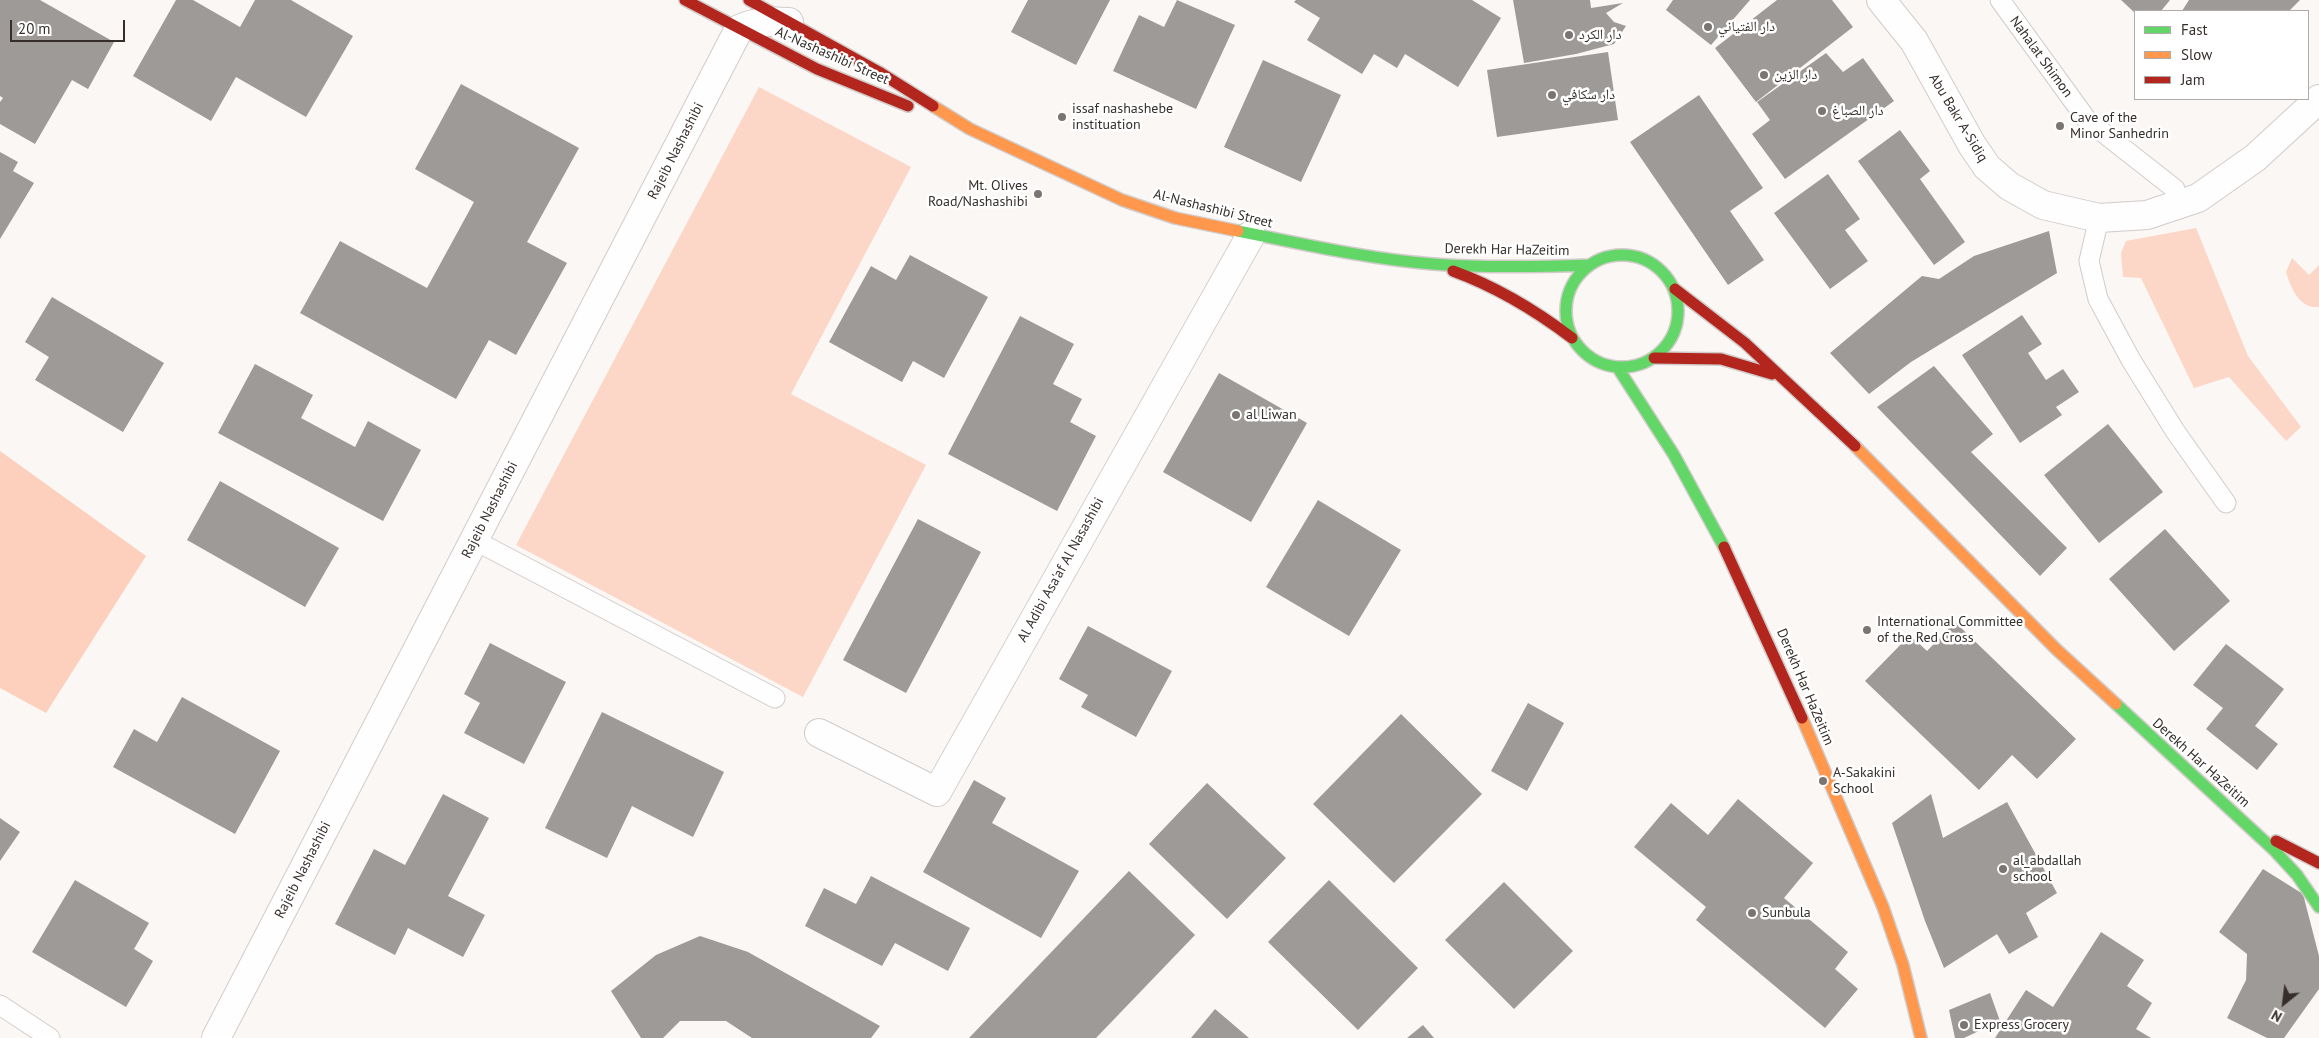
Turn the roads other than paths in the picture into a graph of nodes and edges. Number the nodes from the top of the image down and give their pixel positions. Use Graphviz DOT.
graph roads {
  1 [pos="685,0"];
  2 [pos="749,0"];
  3 [pos="1881,0"];
  4 [pos="2000,0"];
  5 [pos="790,22"];
  6 [pos="739,29"];
  7 [pos="2319,99"];
  8 [pos="970,129"];
  9 [pos="2175,189"];
  10 [pos="2099,218"];
  11 [pos="1250,235"];
  12 [pos="1433,264"];
  13 [pos="1589,265"];
  14 [pos="1675,289"];
  15 [pos="1572,338"];
  16 [pos="1654,358"];
  17 [pos="1618,368"];
  18 [pos="1789,384"];
  19 [pos="2226,503"];
  20 [pos="474,540"];
  21 [pos="775,698"];
  22 [pos="819,733"];
  23 [pos="2250,828"];
  24 [pos="2319,863"];
  25 [pos="2319,907"];
  26 [pos="0,1005"];
  27 [pos="50,1038"];
  28 [pos="216,1038"];
  29 [pos="1921,1038"];
  1 -- 6 [label="street, Al-Nashashibi Street"];
  2 -- 5 [label="street, Al-Nashashibi Street"];
  3 -- 10 [label="street, Abu Bakr A-Sidiq"];
  4 -- 9 [label="lane, Nahalat Shimon"];
  5 -- 6 [label="street"];
  5 -- 8 [label="street, Al-Nashashibi Street"];
  6 -- 8 [label="street, Al-Nashashibi Street"];
  6 -- 20 [label="street, Rajeib Nashashibi"];
  7 -- 10 [label="street, Abu Bakr A-Sidiq"];
  8 -- 11 [label="street, Al-Nashashibi Street"];
  10 -- 19 [label="lane"];
  11 -- 12 [label="street, Al-Nashashibi Street"];
  11 -- 22 [label="street, Al Adibi Asa'af Al Nasashibi"];
  12 -- 13 [label="street, Derekh Har HaZeitim"];
  12 -- 15 [label="street, Derekh Har HaZeitim"];
  13 -- 14 [label="street"];
  13 -- 15 [label="street"];
  14 -- 16 [label="street"];
  14 -- 18 [label="street, Derekh Har HaZeitim"];
  15 -- 17 [label="street"];
  16 -- 17 [label="street"];
  16 -- 18 [label="street, Derekh Har HaZeitim"];
  17 -- 29 [label="street, Derekh Har HaZeitim"];
  18 -- 23 [label="street, Derekh Har HaZeitim"];
  20 -- 21 [label="lane"];
  20 -- 28 [label="street, Rajeib Nashashibi"];
  23 -- 24 [label="street, Derekh Har HaZeitim"];
  23 -- 25 [label="street, Derekh Har HaZeitim"];
  26 -- 27 [label="lane"];
}
